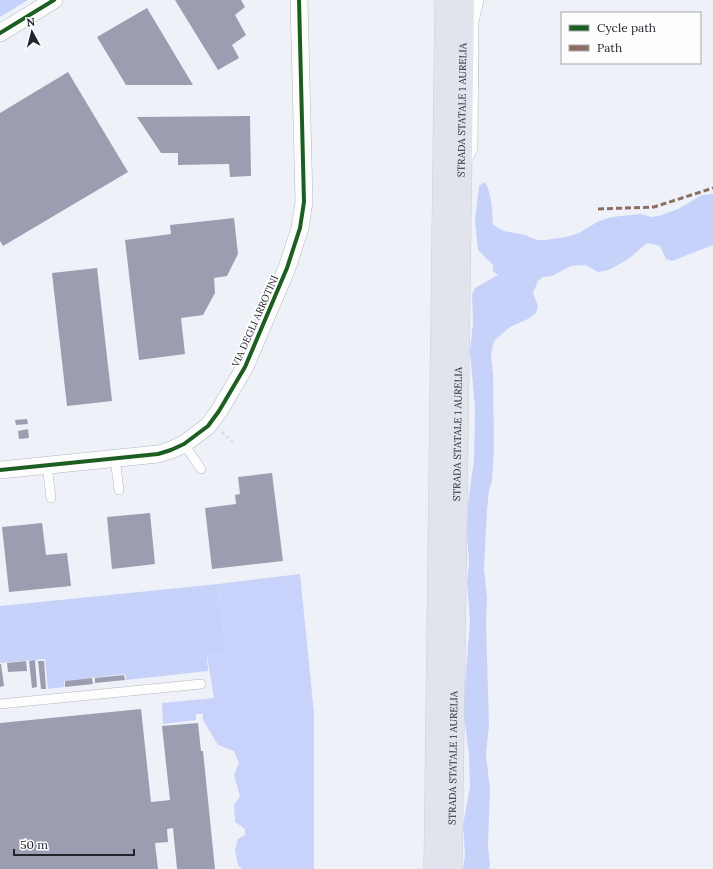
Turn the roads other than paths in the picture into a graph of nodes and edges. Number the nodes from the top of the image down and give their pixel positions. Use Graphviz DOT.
graph roads {
  1 [pos="54,0"];
  2 [pos="299,0"];
  3 [pos="446,0"];
  4 [pos="463,0"];
  5 [pos="479,0"];
  6 [pos="0,33"];
  7 [pos="461,172"];
  8 [pos="184,444"];
  9 [pos="115,458"];
  10 [pos="47,465"];
  11 [pos="201,469"];
  12 [pos="0,470"];
  13 [pos="120,490"];
  14 [pos="51,498"];
  15 [pos="200,684"];
  16 [pos="0,704"];
  17 [pos="435,869"];
  18 [pos="451,869"];
  1 -- 6 [label="street"];
  2 -- 8 [label="street, VIA DEGLI ARROTINI"];
  3 -- 17 [label="highway, STRADA STATALE 1 AURELIA"];
  4 -- 7 [label="highway, STRADA STATALE 1 AURELIA"];
  5 -- 7 [label="lane"];
  7 -- 18 [label="highway, STRADA STATALE 1 AURELIA"];
  8 -- 9 [label="street, VIA DEGLI ARROTINI"];
  8 -- 11 [label="lane"];
  9 -- 10 [label="street, VIA DEGLI ARROTINI"];
  9 -- 13 [label="lane"];
  10 -- 12 [label="street, VIA DEGLI ARROTINI"];
  10 -- 14 [label="lane"];
  15 -- 16 [label="lane"];
}
